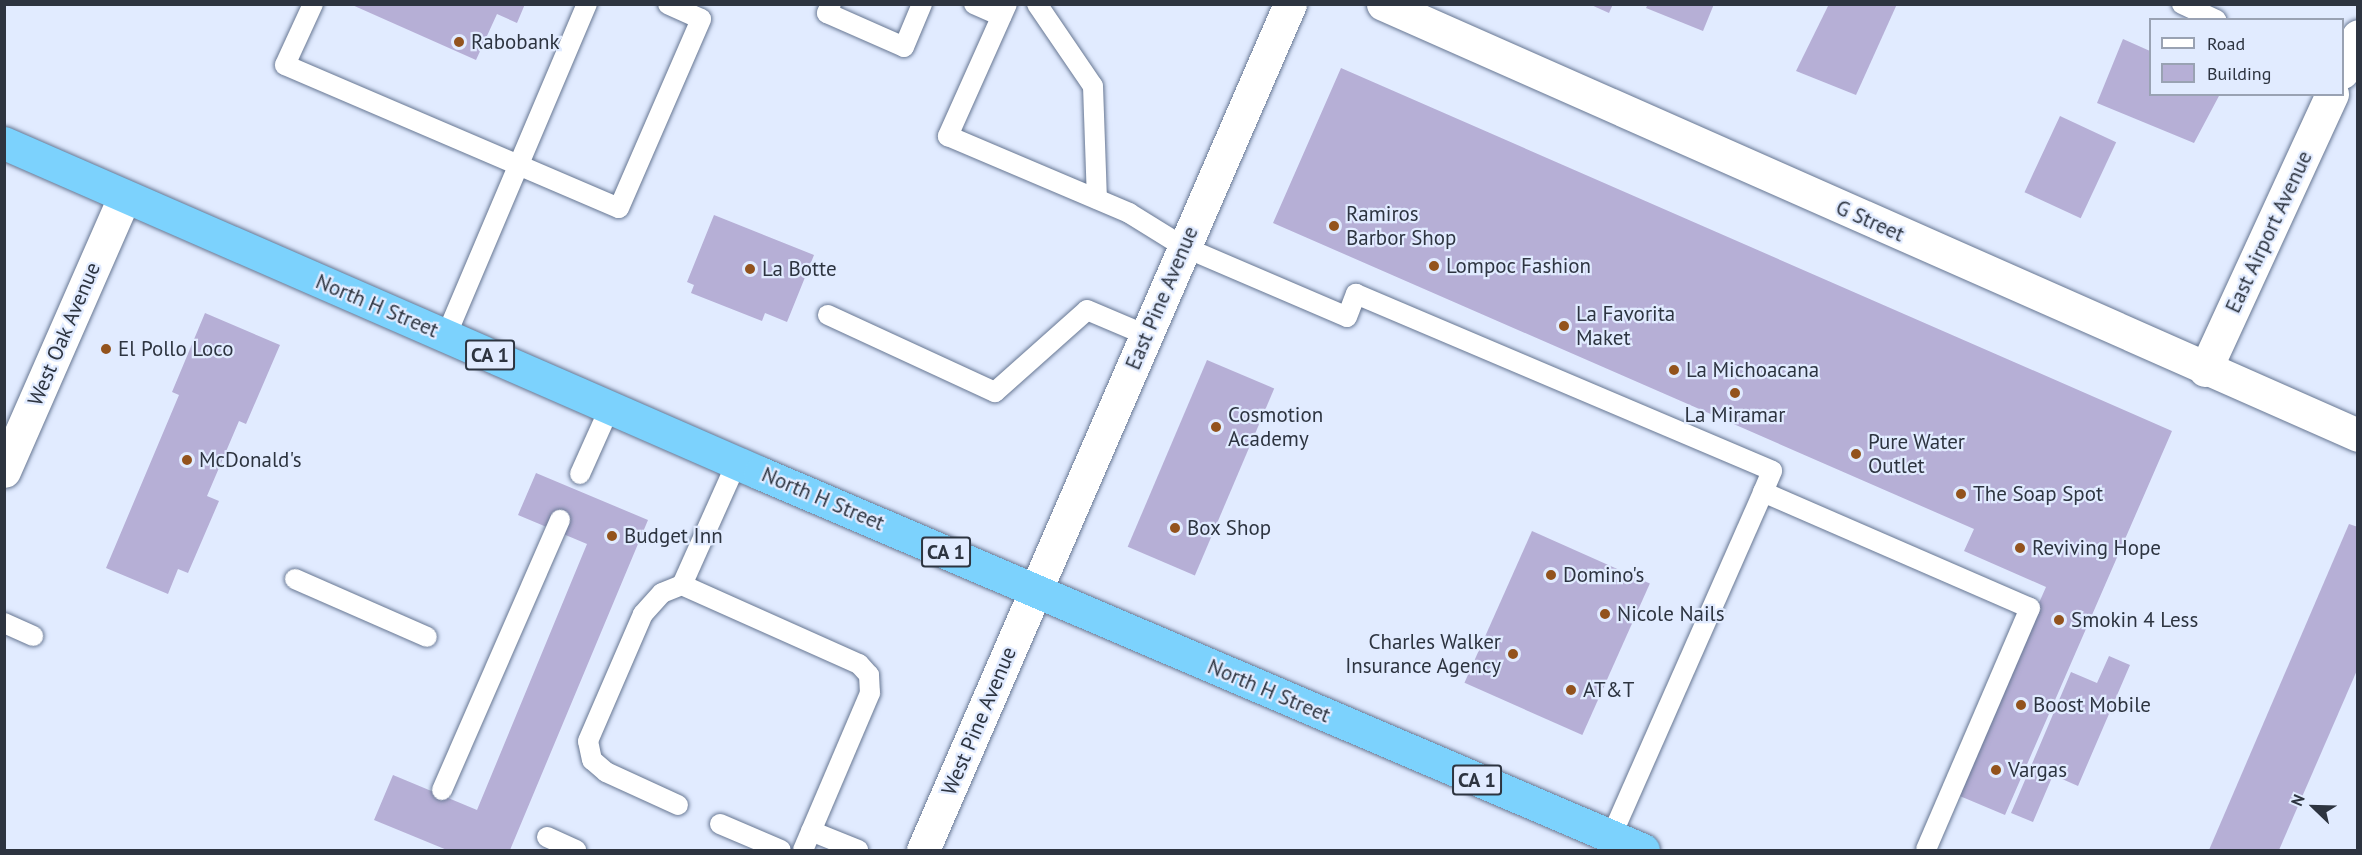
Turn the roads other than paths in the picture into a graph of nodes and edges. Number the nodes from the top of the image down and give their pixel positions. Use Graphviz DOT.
graph roads {
  1 [pos="313,4"];
  2 [pos="587,4"];
  3 [pos="668,4"];
  4 [pos="831,4"];
  5 [pos="922,4"];
  6 [pos="974,4"];
  7 [pos="1037,4"];
  8 [pos="1290,4"];
  9 [pos="1383,4"];
  10 [pos="2182,4"];
  11 [pos="1004,10"];
  12 [pos="2213,18"];
  13 [pos="2358,36"];
  14 [pos="2344,70"];
  15 [pos="2331,96"];
  16 [pos="4,143"];
  17 [pos="519,164"];
  18 [pos="124,197"];
  19 [pos="1097,199"];
  20 [pos="1184,248"];
  21 [pos="828,315"];
  22 [pos="1146,335"];
  23 [pos="446,336"];
  24 [pos="2205,370"];
  25 [pos="610,407"];
  26 [pos="2358,435"];
  27 [pos="737,462"];
  28 [pos="4,471"];
  29 [pos="580,474"];
  30 [pos="1763,492"];
  31 [pos="560,520"];
  32 [pos="296,579"];
  33 [pos="682,585"];
  34 [pos="1035,591"];
  35 [pos="4,623"];
  36 [pos="33,636"];
  37 [pos="428,637"];
  38 [pos="442,790"];
  39 [pos="678,805"];
  40 [pos="720,824"];
  41 [pos="811,831"];
  42 [pos="547,837"];
  43 [pos="1611,837"];
  44 [pos="576,850"];
  45 [pos="781,850"];
  46 [pos="803,850"];
  47 [pos="858,850"];
  48 [pos="923,850"];
  49 [pos="1643,850"];
  50 [pos="1926,850"];
  1 -- 17 [label="lane"];
  2 -- 17 [label="lane"];
  3 -- 17 [label="lane"];
  4 -- 5 [label="lane"];
  6 -- 11 [label="lane"];
  7 -- 19 [label="lane"];
  8 -- 20 [label="street, East Pine Avenue"];
  9 -- 24 [label="street, G Street"];
  10 -- 12 [label="lane"];
  11 -- 19 [label="lane"];
  13 -- 14 [label="street"];
  15 -- 24 [label="street, East Airport Avenue"];
  16 -- 18 [label="highway, North H Street / CA 1"];
  17 -- 23 [label="lane"];
  18 -- 23 [label="highway, North H Street / CA 1"];
  18 -- 28 [label="street, West Oak Avenue"];
  19 -- 20 [label="lane"];
  20 -- 22 [label="street, East Pine Avenue"];
  20 -- 30 [label="lane"];
  21 -- 22 [label="lane"];
  22 -- 34 [label="street, East Pine Avenue"];
  23 -- 25 [label="highway, North H Street / CA 1"];
  24 -- 26 [label="street, G Street"];
  25 -- 27 [label="highway, North H Street / CA 1"];
  25 -- 29 [label="lane"];
  27 -- 33 [label="lane"];
  27 -- 34 [label="highway, North H Street / CA 1"];
  30 -- 43 [label="lane"];
  30 -- 50 [label="lane"];
  31 -- 38 [label="lane"];
  32 -- 37 [label="lane"];
  33 -- 39 [label="lane"];
  33 -- 41 [label="lane"];
  34 -- 43 [label="highway, North H Street / CA 1"];
  34 -- 48 [label="street, West Pine Avenue"];
  35 -- 36 [label="lane"];
  40 -- 45 [label="lane"];
  41 -- 46 [label="lane"];
  41 -- 47 [label="lane"];
  42 -- 44 [label="lane"];
  43 -- 49 [label="highway, North H Street / CA 1"];
}
